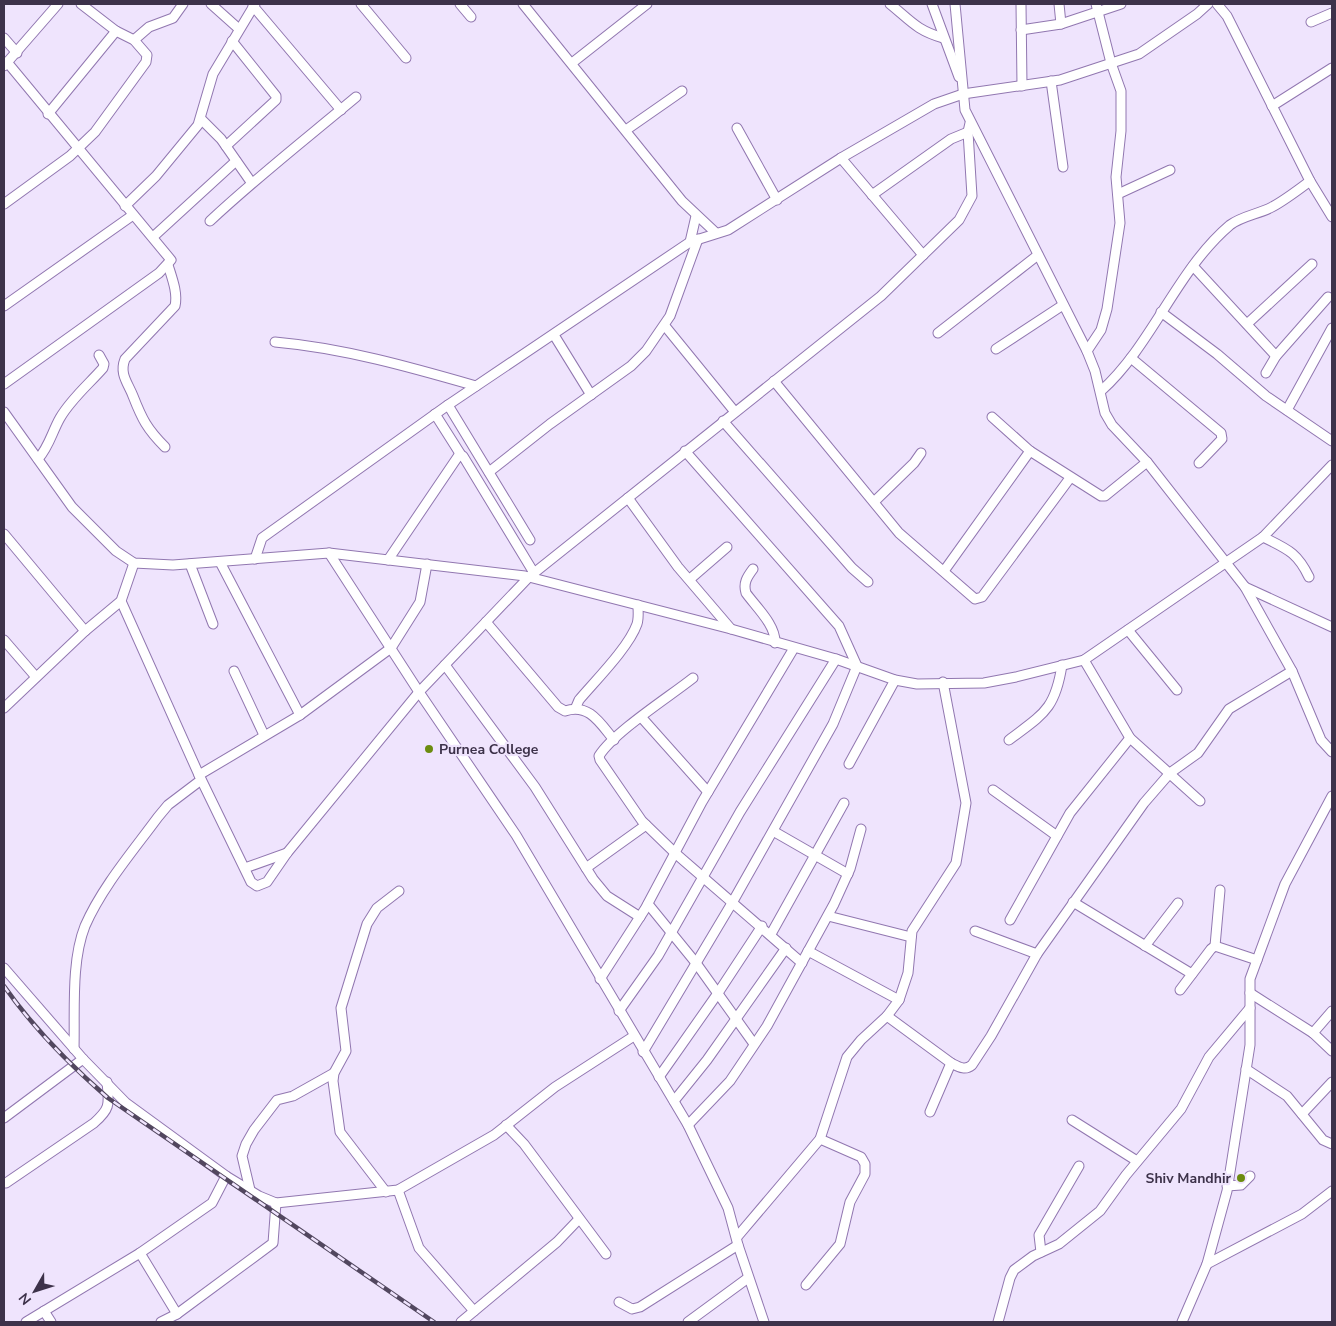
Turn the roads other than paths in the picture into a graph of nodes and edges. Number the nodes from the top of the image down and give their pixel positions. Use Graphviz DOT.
graph roads {
  1 [pos="58,4"];
  2 [pos="81,4"];
  3 [pos="183,4"];
  4 [pos="211,4"];
  5 [pos="460,4"];
  6 [pos="523,4"];
  7 [pos="647,4"];
  8 [pos="890,4"];
  9 [pos="932,4"];
  10 [pos="955,4"];
  11 [pos="1021,4"];
  12 [pos="1059,4"];
  13 [pos="1121,4"];
  14 [pos="1208,4"];
  15 [pos="1217,4"];
  16 [pos="254,5"];
  17 [pos="364,5"];
  18 [pos="1097,8"];
  19 [pos="1332,13"];
  20 [pos="471,18"];
  21 [pos="1311,22"];
  22 [pos="1061,24"];
  23 [pos="239,29"];
  24 [pos="1021,30"];
  25 [pos="116,31"];
  26 [pos="4,38"];
  27 [pos="943,38"];
  28 [pos="134,40"];
  29 [pos="232,41"];
  30 [pos="17,53"];
  31 [pos="406,58"];
  32 [pos="572,63"];
  33 [pos="1111,63"];
  34 [pos="6,64"];
  35 [pos="1332,68"];
  36 [pos="1050,81"];
  37 [pos="1022,86"];
  38 [pos="962,89"];
  39 [pos="682,91"];
  40 [pos="356,97"];
  41 [pos="1272,106"];
  42 [pos="341,110"];
  43 [pos="48,114"];
  44 [pos="201,118"];
  45 [pos="969,127"];
  46 [pos="737,128"];
  47 [pos="626,130"];
  48 [pos="226,146"];
  49 [pos="77,149"];
  50 [pos="841,158"];
  51 [pos="236,160"];
  52 [pos="1062,167"];
  53 [pos="1170,170"];
  54 [pos="1310,181"];
  55 [pos="251,182"];
  56 [pos="1118,194"];
  57 [pos="872,195"];
  58 [pos="777,200"];
  59 [pos="4,204"];
  60 [pos="126,206"];
  61 [pos="133,214"];
  62 [pos="696,216"];
  63 [pos="1332,217"];
  64 [pos="210,221"];
  65 [pos="716,233"];
  66 [pos="153,237"];
  67 [pos="694,240"];
  68 [pos="923,255"];
  69 [pos="1038,255"];
  70 [pos="1312,264"];
  71 [pos="168,265"];
  72 [pos="1193,266"];
  73 [pos="1328,297"];
  74 [pos="1063,305"];
  75 [pos="4,306"];
  76 [pos="1161,312"];
  77 [pos="1247,324"];
  78 [pos="665,326"];
  79 [pos="1332,328"];
  80 [pos="938,333"];
  81 [pos="554,335"];
  82 [pos="275,342"];
  83 [pos="996,349"];
  84 [pos="1087,352"];
  85 [pos="99,355"];
  86 [pos="1276,356"];
  87 [pos="1131,358"];
  88 [pos="1266,373"];
  89 [pos="774,381"];
  90 [pos="4,384"];
  91 [pos="476,386"];
  92 [pos="1101,391"];
  93 [pos="591,395"];
  94 [pos="448,405"];
  95 [pos="1287,410"];
  96 [pos="4,412"];
  97 [pos="735,412"];
  98 [pos="435,414"];
  99 [pos="992,417"];
  100 [pos="723,421"];
  101 [pos="1332,441"];
  102 [pos="165,447"];
  103 [pos="685,451"];
  104 [pos="1030,451"];
  105 [pos="921,453"];
  106 [pos="461,455"];
  107 [pos="38,459"];
  108 [pos="1147,462"];
  109 [pos="1199,463"];
  110 [pos="1332,465"];
  111 [pos="489,472"];
  112 [pos="1070,478"];
  113 [pos="628,498"];
  114 [pos="875,501"];
  115 [pos="4,534"];
  116 [pos="1263,537"];
  117 [pos="530,540"];
  118 [pos="727,547"];
  119 [pos="329,553"];
  120 [pos="255,559"];
  121 [pos="388,560"];
  122 [pos="220,562"];
  123 [pos="1226,562"];
  124 [pos="134,563"];
  125 [pos="190,564"];
  126 [pos="426,564"];
  127 [pos="753,569"];
  128 [pos="944,571"];
  129 [pos="532,575"];
  130 [pos="1309,577"];
  131 [pos="690,579"];
  132 [pos="868,582"];
  133 [pos="1244,587"];
  134 [pos="121,601"];
  135 [pos="638,605"];
  136 [pos="486,622"];
  137 [pos="212,624"];
  138 [pos="1332,627"];
  139 [pos="731,629"];
  140 [pos="1128,630"];
  141 [pos="85,631"];
  142 [pos="4,640"];
  143 [pos="775,643"];
  144 [pos="391,648"];
  145 [pos="794,648"];
  146 [pos="836,659"];
  147 [pos="1084,660"];
  148 [pos="445,665"];
  149 [pos="1062,665"];
  150 [pos="857,666"];
  151 [pos="234,671"];
  152 [pos="1292,671"];
  153 [pos="36,678"];
  154 [pos="693,678"];
  155 [pos="895,680"];
  156 [pos="943,682"];
  157 [pos="1177,690"];
  158 [pos="419,692"];
  159 [pos="576,707"];
  160 [pos="4,708"];
  161 [pos="300,714"];
  162 [pos="642,718"];
  163 [pos="264,735"];
  164 [pos="1130,738"];
  165 [pos="614,740"];
  166 [pos="1009,740"];
  167 [pos="1332,752"];
  168 [pos="849,764"];
  169 [pos="1170,773"];
  170 [pos="200,778"];
  171 [pos="993,790"];
  172 [pos="708,792"];
  173 [pos="1332,796"];
  174 [pos="1200,801"];
  175 [pos="844,803"];
  176 [pos="1329,810"];
  177 [pos="646,825"];
  178 [pos="861,830"];
  179 [pos="773,831"];
  180 [pos="1058,836"];
  181 [pos="287,853"];
  182 [pos="675,853"];
  183 [pos="815,856"];
  184 [pos="244,868"];
  185 [pos="586,868"];
  186 [pos="848,874"];
  187 [pos="704,877"];
  188 [pos="1220,890"];
  189 [pos="400,891"];
  190 [pos="1073,902"];
  191 [pos="732,903"];
  192 [pos="1178,903"];
  193 [pos="648,904"];
  194 [pos="828,916"];
  195 [pos="640,917"];
  196 [pos="1010,920"];
  197 [pos="762,926"];
  198 [pos="975,931"];
  199 [pos="671,934"];
  200 [pos="771,934"];
  201 [pos="911,937"];
  202 [pos="1145,946"];
  203 [pos="1216,946"];
  204 [pos="786,948"];
  205 [pos="808,951"];
  206 [pos="1037,954"];
  207 [pos="1257,960"];
  208 [pos="696,963"];
  209 [pos="802,963"];
  210 [pos="4,968"];
  211 [pos="1192,974"];
  212 [pos="600,979"];
  213 [pos="1180,990"];
  214 [pos="1250,992"];
  215 [pos="718,993"];
  216 [pos="899,1000"];
  217 [pos="1250,1008"];
  218 [pos="1332,1010"];
  219 [pos="619,1011"];
  220 [pos="887,1016"];
  221 [pos="737,1018"];
  222 [pos="1313,1033"];
  223 [pos="634,1036"];
  224 [pos="754,1044"];
  225 [pos="74,1048"];
  226 [pos="1332,1051"];
  227 [pos="643,1052"];
  228 [pos="83,1059"];
  229 [pos="951,1063"];
  230 [pos="1246,1069"];
  231 [pos="334,1073"];
  232 [pos="659,1077"];
  233 [pos="107,1082"];
  234 [pos="1332,1082"];
  235 [pos="674,1102"];
  236 [pos="930,1112"];
  237 [pos="1302,1114"];
  238 [pos="4,1118"];
  239 [pos="1072,1120"];
  240 [pos="506,1125"];
  241 [pos="688,1125"];
  242 [pos="820,1139"];
  243 [pos="1332,1144"];
  244 [pos="1137,1161"];
  245 [pos="1078,1166"];
  246 [pos="226,1176"];
  247 [pos="1250,1176"];
  248 [pos="4,1182"];
  249 [pos="1228,1186"];
  250 [pos="250,1190"];
  251 [pos="398,1190"];
  252 [pos="1332,1191"];
  253 [pos="386,1192"];
  254 [pos="276,1203"];
  255 [pos="579,1219"];
  256 [pos="737,1241"];
  257 [pos="140,1252"];
  258 [pos="1041,1252"];
  259 [pos="606,1254"];
  260 [pos="1207,1264"];
  261 [pos="748,1278"];
  262 [pos="806,1285"];
  263 [pos="619,1302"];
  264 [pos="44,1311"];
  265 [pos="474,1311"];
  266 [pos="177,1314"];
  267 [pos="26,1322"];
  268 [pos="51,1322"];
  269 [pos="161,1322"];
  270 [pos="461,1322"];
  271 [pos="688,1322"];
  272 [pos="764,1322"];
  273 [pos="998,1322"];
  274 [pos="1182,1322"];
  1 -- 30 [label="street"];
  2 -- 25 [label="street"];
  3 -- 28 [label="street"];
  4 -- 23 [label="street"];
  5 -- 20 [label="street"];
  6 -- 32 [label="street"];
  7 -- 32 [label="street"];
  8 -- 27 [label="street"];
  9 -- 27 [label="street"];
  10 -- 38 [label="street"];
  11 -- 24 [label="street"];
  12 -- 22 [label="street"];
  13 -- 18 [label="street"];
  14 -- 33 [label="street"];
  15 -- 41 [label="street"];
  16 -- 23 [label="street"];
  16 -- 42 [label="street"];
  17 -- 31 [label="street"];
  18 -- 22 [label="street"];
  18 -- 33 [label="street"];
  19 -- 21 [label="street"];
  22 -- 24 [label="street"];
  23 -- 29 [label="street"];
  24 -- 37 [label="street"];
  25 -- 28 [label="street"];
  25 -- 43 [label="street"];
  26 -- 30 [label="street"];
  27 -- 38 [label="street"];
  28 -- 49 [label="street"];
  29 -- 44 [label="street"];
  29 -- 48 [label="street"];
  30 -- 34 [label="street"];
  32 -- 47 [label="street"];
  33 -- 36 [label="street"];
  33 -- 56 [label="street"];
  34 -- 43 [label="street"];
  35 -- 41 [label="street"];
  36 -- 37 [label="street"];
  36 -- 52 [label="street"];
  37 -- 38 [label="street"];
  38 -- 45 [label="street"];
  38 -- 50 [label="street"];
  39 -- 47 [label="street"];
  40 -- 42 [label="street"];
  41 -- 54 [label="street"];
  42 -- 55 [label="street"];
  43 -- 49 [label="street"];
  44 -- 48 [label="street"];
  44 -- 60 [label="street"];
  45 -- 57 [label="street"];
  45 -- 68 [label="street"];
  45 -- 69 [label="street"];
  46 -- 58 [label="street"];
  47 -- 62 [label="street"];
  48 -- 51 [label="street"];
  49 -- 59 [label="street"];
  49 -- 60 [label="street"];
  50 -- 57 [label="street"];
  50 -- 58 [label="street"];
  51 -- 55 [label="street"];
  51 -- 66 [label="street"];
  53 -- 56 [label="street"];
  54 -- 63 [label="street"];
  54 -- 72 [label="street"];
  55 -- 64 [label="street"];
  56 -- 84 [label="street"];
  57 -- 68 [label="street"];
  58 -- 65 [label="street"];
  60 -- 61 [label="street"];
  61 -- 66 [label="street"];
  61 -- 75 [label="street"];
  62 -- 65 [label="street"];
  62 -- 67 [label="street"];
  65 -- 67 [label="street"];
  66 -- 71 [label="street"];
  67 -- 78 [label="street"];
  67 -- 81 [label="street"];
  68 -- 89 [label="street"];
  69 -- 74 [label="street"];
  69 -- 80 [label="street"];
  70 -- 77 [label="street"];
  71 -- 90 [label="street"];
  71 -- 102 [label="street"];
  72 -- 76 [label="street"];
  72 -- 77 [label="street"];
  73 -- 86 [label="street"];
  74 -- 83 [label="street"];
  74 -- 84 [label="street"];
  76 -- 87 [label="street"];
  76 -- 95 [label="street"];
  77 -- 86 [label="street"];
  78 -- 93 [label="street"];
  78 -- 97 [label="street"];
  79 -- 95 [label="street"];
  81 -- 91 [label="street"];
  81 -- 93 [label="street"];
  82 -- 91 [label="street"];
  84 -- 92 [label="street"];
  85 -- 107 [label="street"];
  86 -- 88 [label="street"];
  87 -- 92 [label="street"];
  87 -- 109 [label="street"];
  89 -- 97 [label="street"];
  89 -- 114 [label="street"];
  91 -- 94 [label="street"];
  92 -- 108 [label="street"];
  93 -- 111 [label="street"];
  94 -- 98 [label="street"];
  94 -- 111 [label="street"];
  95 -- 101 [label="street"];
  96 -- 107 [label="street"];
  97 -- 100 [label="street"];
  98 -- 106 [label="street"];
  98 -- 120 [label="street"];
  99 -- 104 [label="street"];
  100 -- 103 [label="street"];
  100 -- 132 [label="street"];
  103 -- 113 [label="street"];
  103 -- 150 [label="street"];
  104 -- 112 [label="street"];
  104 -- 128 [label="street"];
  105 -- 114 [label="street"];
  106 -- 121 [label="street"];
  106 -- 129 [label="street"];
  107 -- 124 [label="street"];
  108 -- 112 [label="street"];
  108 -- 123 [label="street"];
  110 -- 116 [label="street"];
  111 -- 117 [label="street"];
  112 -- 128 [label="street"];
  113 -- 129 [label="street"];
  113 -- 131 [label="street"];
  114 -- 128 [label="street"];
  115 -- 141 [label="street"];
  116 -- 123 [label="street"];
  116 -- 130 [label="street"];
  118 -- 131 [label="street"];
  119 -- 120 [label="street"];
  119 -- 121 [label="street"];
  119 -- 144 [label="street"];
  120 -- 122 [label="street"];
  121 -- 126 [label="street"];
  122 -- 125 [label="street"];
  122 -- 161 [label="street"];
  123 -- 133 [label="street"];
  123 -- 140 [label="street"];
  124 -- 125 [label="street"];
  124 -- 134 [label="street"];
  125 -- 137 [label="street"];
  126 -- 129 [label="street"];
  126 -- 144 [label="street"];
  127 -- 143 [label="street"];
  129 -- 135 [label="street"];
  129 -- 136 [label="street"];
  131 -- 139 [label="street"];
  133 -- 138 [label="street"];
  133 -- 152 [label="street"];
  134 -- 141 [label="street"];
  134 -- 170 [label="street"];
  135 -- 139 [label="street"];
  135 -- 159 [label="street"];
  136 -- 148 [label="street"];
  136 -- 159 [label="street"];
  139 -- 143 [label="street"];
  140 -- 147 [label="street"];
  140 -- 157 [label="street"];
  141 -- 153 [label="street"];
  142 -- 153 [label="street"];
  143 -- 145 [label="street"];
  144 -- 158 [label="street"];
  144 -- 161 [label="street"];
  145 -- 146 [label="street"];
  145 -- 172 [label="street"];
  146 -- 150 [label="street"];
  146 -- 187 [label="street"];
  147 -- 149 [label="street"];
  147 -- 164 [label="street"];
  148 -- 158 [label="street"];
  148 -- 185 [label="street"];
  149 -- 156 [label="street"];
  149 -- 166 [label="street"];
  150 -- 155 [label="street"];
  150 -- 179 [label="street"];
  151 -- 163 [label="street"];
  152 -- 167 [label="street"];
  152 -- 169 [label="street"];
  153 -- 160 [label="street"];
  154 -- 162 [label="street"];
  155 -- 156 [label="street"];
  155 -- 168 [label="street"];
  156 -- 201 [label="street"];
  158 -- 181 [label="street"];
  158 -- 212 [label="street"];
  159 -- 165 [label="street"];
  161 -- 163 [label="street"];
  162 -- 165 [label="street"];
  162 -- 172 [label="street"];
  163 -- 170 [label="street"];
  164 -- 169 [label="street"];
  164 -- 180 [label="street"];
  165 -- 177 [label="street"];
  169 -- 174 [label="street"];
  169 -- 190 [label="street"];
  170 -- 184 [label="street"];
  170 -- 225 [label="street"];
  171 -- 180 [label="street"];
  172 -- 182 [label="street"];
  173 -- 176 [label="street"];
  175 -- 183 [label="street"];
  176 -- 207 [label="street"];
  177 -- 182 [label="street"];
  177 -- 185 [label="street"];
  178 -- 186 [label="street"];
  179 -- 183 [label="street"];
  179 -- 191 [label="street"];
  180 -- 196 [label="street"];
  181 -- 184 [label="street"];
  181 -- 184 [label="street"];
  182 -- 187 [label="street"];
  182 -- 193 [label="street"];
  183 -- 186 [label="street"];
  183 -- 200 [label="street"];
  185 -- 195 [label="street"];
  186 -- 194 [label="street"];
  187 -- 191 [label="street"];
  187 -- 199 [label="street"];
  188 -- 203 [label="street"];
  189 -- 231 [label="street"];
  190 -- 202 [label="street"];
  190 -- 206 [label="street"];
  191 -- 197 [label="street"];
  191 -- 208 [label="street"];
  192 -- 202 [label="street"];
  193 -- 195 [label="street"];
  193 -- 199 [label="street"];
  194 -- 201 [label="street"];
  194 -- 205 [label="street"];
  195 -- 212 [label="street"];
  197 -- 200 [label="street"];
  197 -- 215 [label="street"];
  198 -- 206 [label="street"];
  199 -- 208 [label="street"];
  199 -- 219 [label="street"];
  200 -- 204 [label="street"];
  201 -- 216 [label="street"];
  202 -- 211 [label="street"];
  203 -- 207 [label="street"];
  203 -- 211 [label="street"];
  204 -- 209 [label="street"];
  204 -- 221 [label="street"];
  205 -- 209 [label="street"];
  205 -- 216 [label="street"];
  206 -- 229 [label="street"];
  207 -- 214 [label="street"];
  208 -- 215 [label="street"];
  208 -- 227 [label="street"];
  209 -- 224 [label="street"];
  210 -- 225 [label="street"];
  211 -- 213 [label="street"];
  212 -- 219 [label="street"];
  214 -- 217 [label="street"];
  214 -- 222 [label="street"];
  215 -- 221 [label="street"];
  215 -- 232 [label="street"];
  216 -- 220 [label="street"];
  217 -- 230 [label="street"];
  217 -- 244 [label="street"];
  218 -- 222 [label="street"];
  219 -- 223 [label="street"];
  220 -- 229 [label="street"];
  220 -- 242 [label="street"];
  221 -- 224 [label="street"];
  221 -- 235 [label="street"];
  222 -- 226 [label="street"];
  223 -- 227 [label="street"];
  223 -- 240 [label="street"];
  224 -- 241 [label="street"];
  225 -- 228 [label="street"];
  227 -- 232 [label="street"];
  228 -- 233 [label="street"];
  228 -- 238 [label="street"];
  229 -- 236 [label="street"];
  230 -- 237 [label="street"];
  230 -- 249 [label="street"];
  231 -- 250 [label="street"];
  231 -- 253 [label="street"];
  232 -- 235 [label="street"];
  233 -- 246 [label="street"];
  233 -- 248 [label="street"];
  234 -- 237 [label="street"];
  235 -- 241 [label="street"];
  237 -- 243 [label="street"];
  239 -- 244 [label="street"];
  240 -- 251 [label="street"];
  240 -- 255 [label="street"];
  241 -- 256 [label="street"];
  242 -- 256 [label="street"];
  242 -- 262 [label="street"];
  244 -- 258 [label="street"];
  245 -- 258 [label="street"];
  246 -- 250 [label="street"];
  246 -- 257 [label="street"];
  247 -- 249 [label="street"];
  249 -- 260 [label="street"];
  250 -- 254 [label="street"];
  251 -- 253 [label="street"];
  251 -- 265 [label="street"];
  252 -- 260 [label="street"];
  253 -- 254 [label="street"];
  254 -- 266 [label="street"];
  255 -- 259 [label="street"];
  255 -- 265 [label="street"];
  256 -- 261 [label="street"];
  256 -- 263 [label="street"];
  257 -- 264 [label="street"];
  257 -- 266 [label="street"];
  258 -- 273 [label="street"];
  260 -- 274 [label="street"];
  261 -- 271 [label="street"];
  261 -- 272 [label="street"];
  264 -- 267 [label="street"];
  264 -- 268 [label="street"];
  265 -- 270 [label="street"];
  266 -- 269 [label="street"];
}
